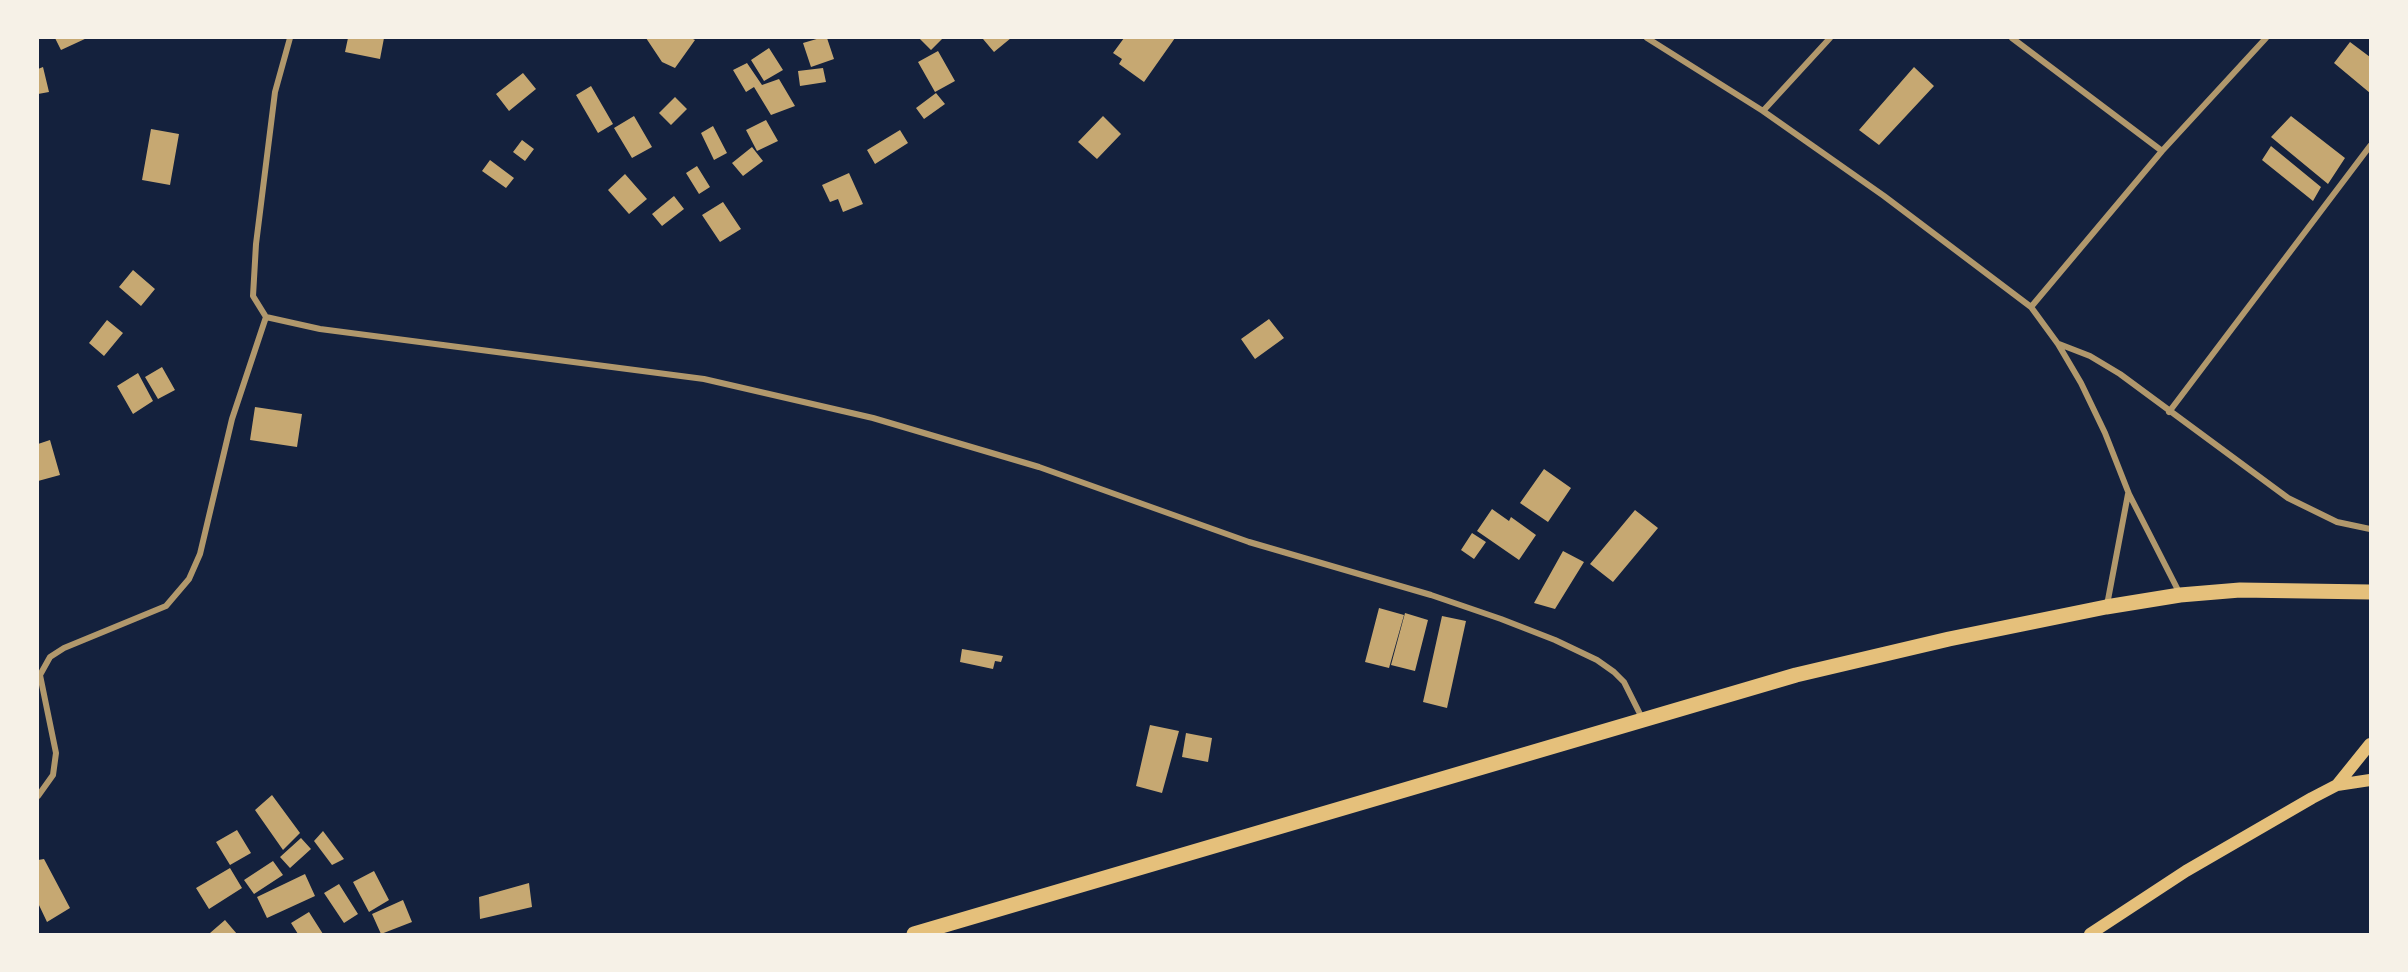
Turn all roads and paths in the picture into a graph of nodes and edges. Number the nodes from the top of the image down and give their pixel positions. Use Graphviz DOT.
graph roads {
  1 [pos="290,38"];
  2 [pos="1647,38"];
  3 [pos="1830,38"];
  4 [pos="2012,38"];
  5 [pos="2266,38"];
  6 [pos="1763,111"];
  7 [pos="2370,146"];
  8 [pos="2162,151"];
  9 [pos="2031,307"];
  10 [pos="266,317"];
  11 [pos="2058,344"];
  12 [pos="2169,412"];
  13 [pos="2128,494"];
  14 [pos="2370,529"];
  15 [pos="2370,592"];
  16 [pos="2181,595"];
  17 [pos="2106,607"];
  18 [pos="1643,719"];
  19 [pos="2370,744"];
  20 [pos="2370,780"];
  21 [pos="2337,785"];
  22 [pos="38,796"];
  23 [pos="2096,932"];
  24 [pos="914,934"];
  1 -- 10 [label="street"];
  2 -- 6 [label="street"];
  3 -- 6 [label="street"];
  4 -- 8 [label="street"];
  5 -- 8 [label="street"];
  6 -- 9 [label="street"];
  7 -- 12 [label="street"];
  8 -- 9 [label="street"];
  9 -- 11 [label="street"];
  10 -- 18 [label="street"];
  10 -- 22 [label="street"];
  11 -- 12 [label="street"];
  11 -- 13 [label="street"];
  12 -- 14 [label="street"];
  13 -- 16 [label="street"];
  13 -- 17 [label="street"];
  15 -- 16 [label="main road"];
  16 -- 17 [label="main road"];
  17 -- 18 [label="main road"];
  18 -- 24 [label="main road"];
  19 -- 21 [label="main road"];
  20 -- 21 [label="main road"];
  21 -- 23 [label="main road"];
}
